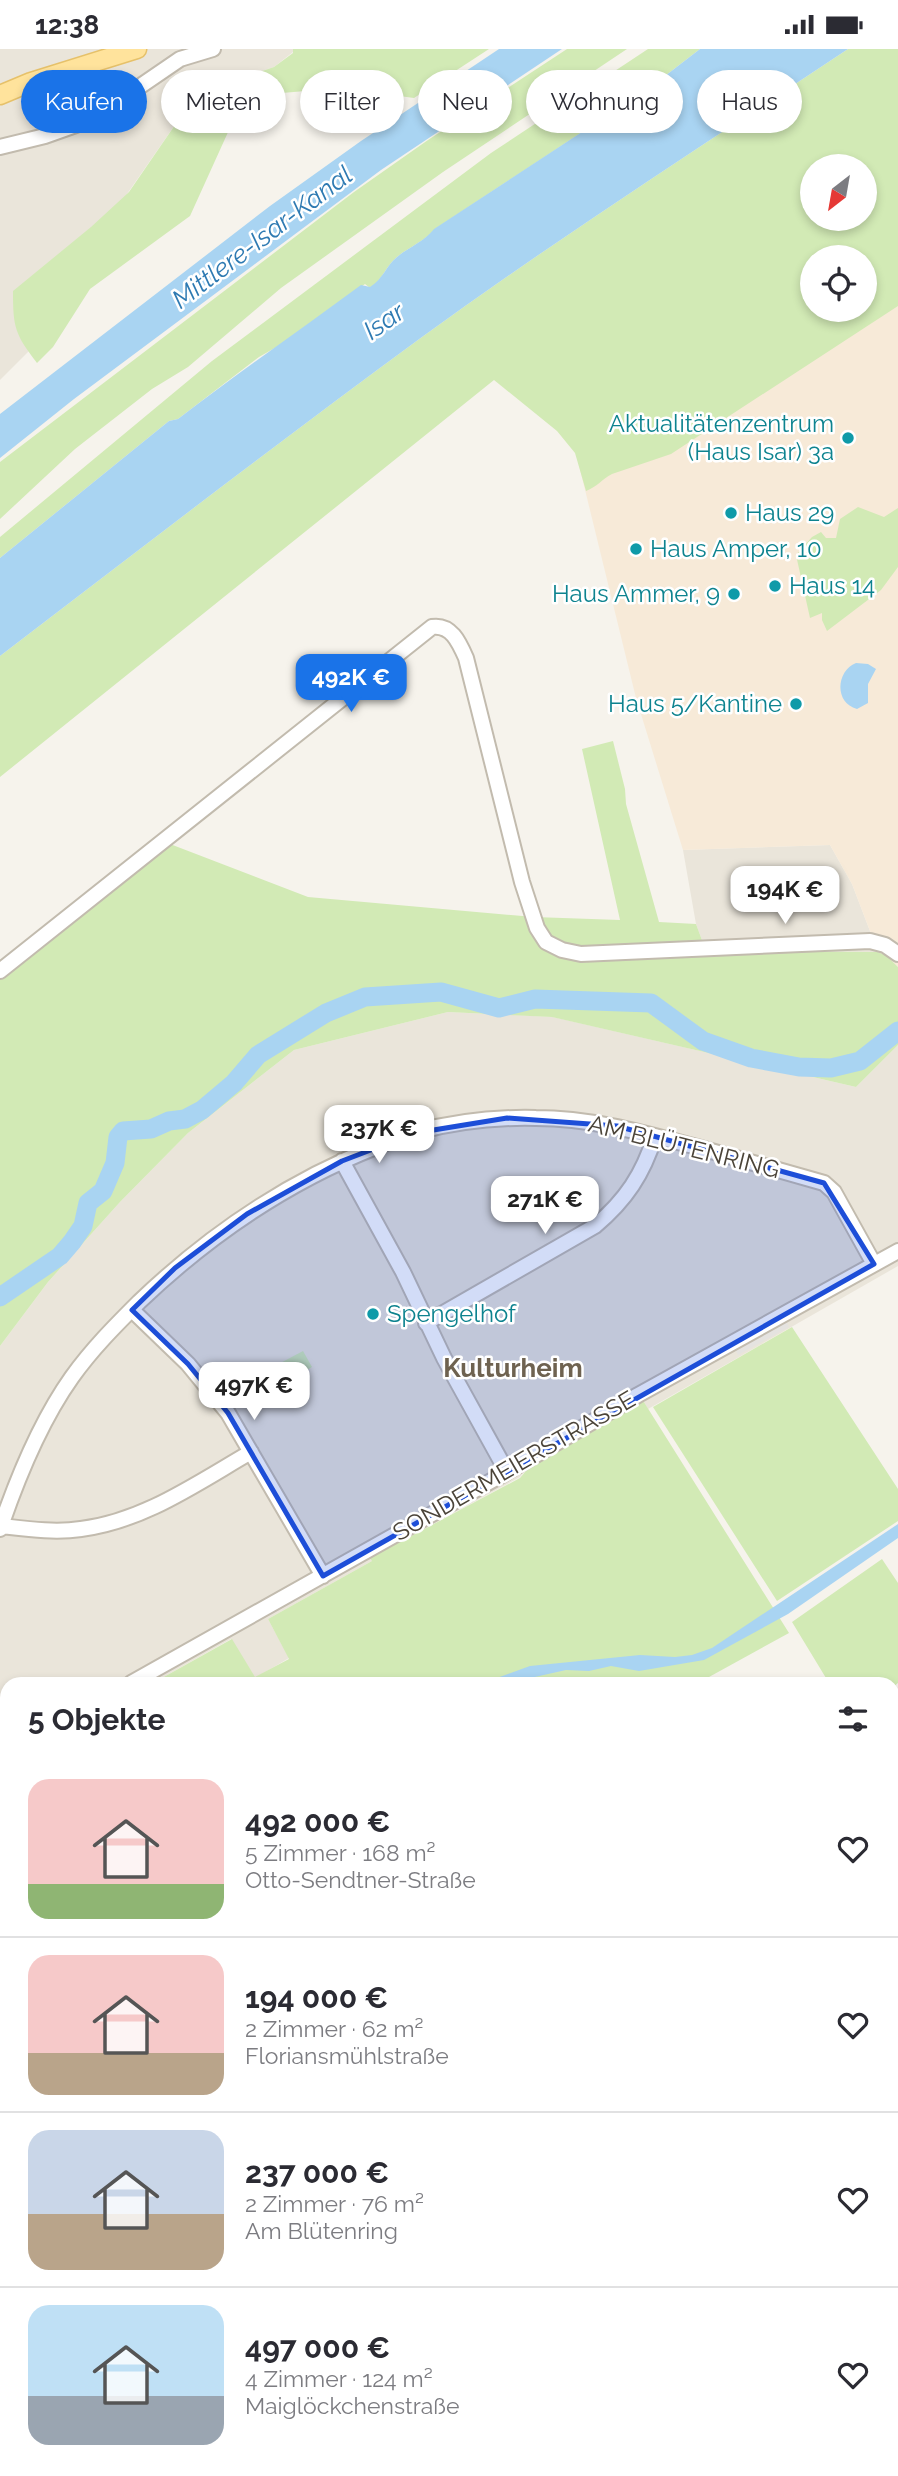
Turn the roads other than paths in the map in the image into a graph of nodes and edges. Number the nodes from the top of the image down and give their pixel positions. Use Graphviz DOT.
graph roads {
  1 [pos="137,49"];
  2 [pos="213,49"];
  3 [pos="0,95"];
  4 [pos="0,147"];
  5 [pos="898,954"];
  6 [pos="0,971"];
  7 [pos="656,1136"];
  8 [pos="342,1161"];
  9 [pos="898,1251"];
  10 [pos="874,1264"];
  11 [pos="132,1310"];
  12 [pos="426,1323"];
  13 [pos="251,1452"];
  14 [pos="507,1472"];
  15 [pos="0,1527"];
  16 [pos="323,1576"];
  17 [pos="142,1677"];
  1 -- 3 [label="main road"];
  2 -- 4 [label="street"];
  5 -- 6 [label="street"];
  7 -- 8 [label="street, AM BLÜTENRING"];
  7 -- 10 [label="street, AM BLÜTENRING"];
  7 -- 12 [label="street"];
  8 -- 11 [label="street, AM BLÜTENRING"];
  8 -- 12 [label="street"];
  9 -- 10 [label="street, SONDERMEIERSTRASSE"];
  10 -- 14 [label="street, SONDERMEIERSTRASSE"];
  11 -- 13 [label="street"];
  11 -- 15 [label="street, AM BLÜTENRING"];
  12 -- 14 [label="street"];
  13 -- 15 [label="street"];
  13 -- 16 [label="street"];
  14 -- 16 [label="street, SONDERMEIERSTRASSE"];
  16 -- 17 [label="street, SONDERMEIERSTRASSE"];
}
